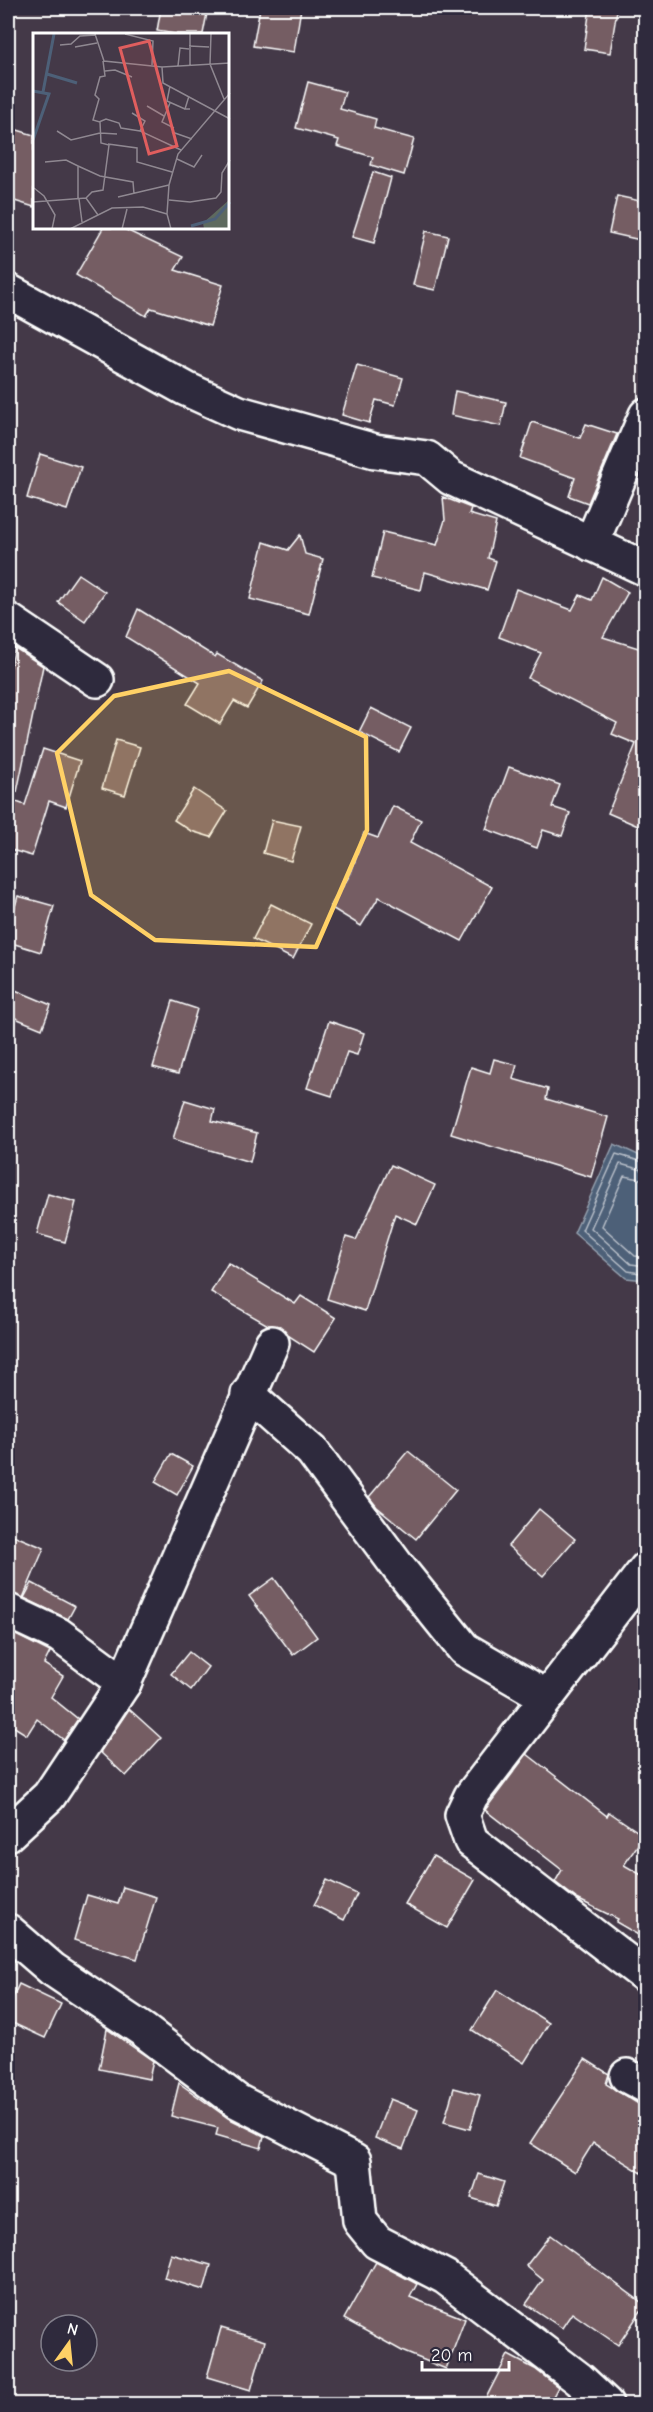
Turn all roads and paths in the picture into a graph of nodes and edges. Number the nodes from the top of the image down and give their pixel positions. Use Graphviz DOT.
graph roads {
  1 [pos="8,291"];
  2 [pos="645,415"];
  3 [pos="591,544"];
  4 [pos="645,569"];
  5 [pos="8,620"];
  6 [pos="97,680"];
  7 [pos="272,1343"];
  8 [pos="248,1394"];
  9 [pos="645,1569"];
  10 [pos="8,1611"];
  11 [pos="124,1683"];
  12 [pos="547,1697"];
  13 [pos="8,1834"];
  14 [pos="8,1931"];
  15 [pos="645,1976"];
  16 [pos="606,2404"];
  1 -- 3 [label="street"];
  2 -- 3 [label="street"];
  3 -- 4 [label="street"];
  5 -- 6 [label="street"];
  7 -- 8 [label="street"];
  8 -- 11 [label="street"];
  8 -- 12 [label="street"];
  9 -- 12 [label="street"];
  10 -- 11 [label="street"];
  11 -- 13 [label="street"];
  12 -- 15 [label="street"];
  14 -- 16 [label="street"];
}
